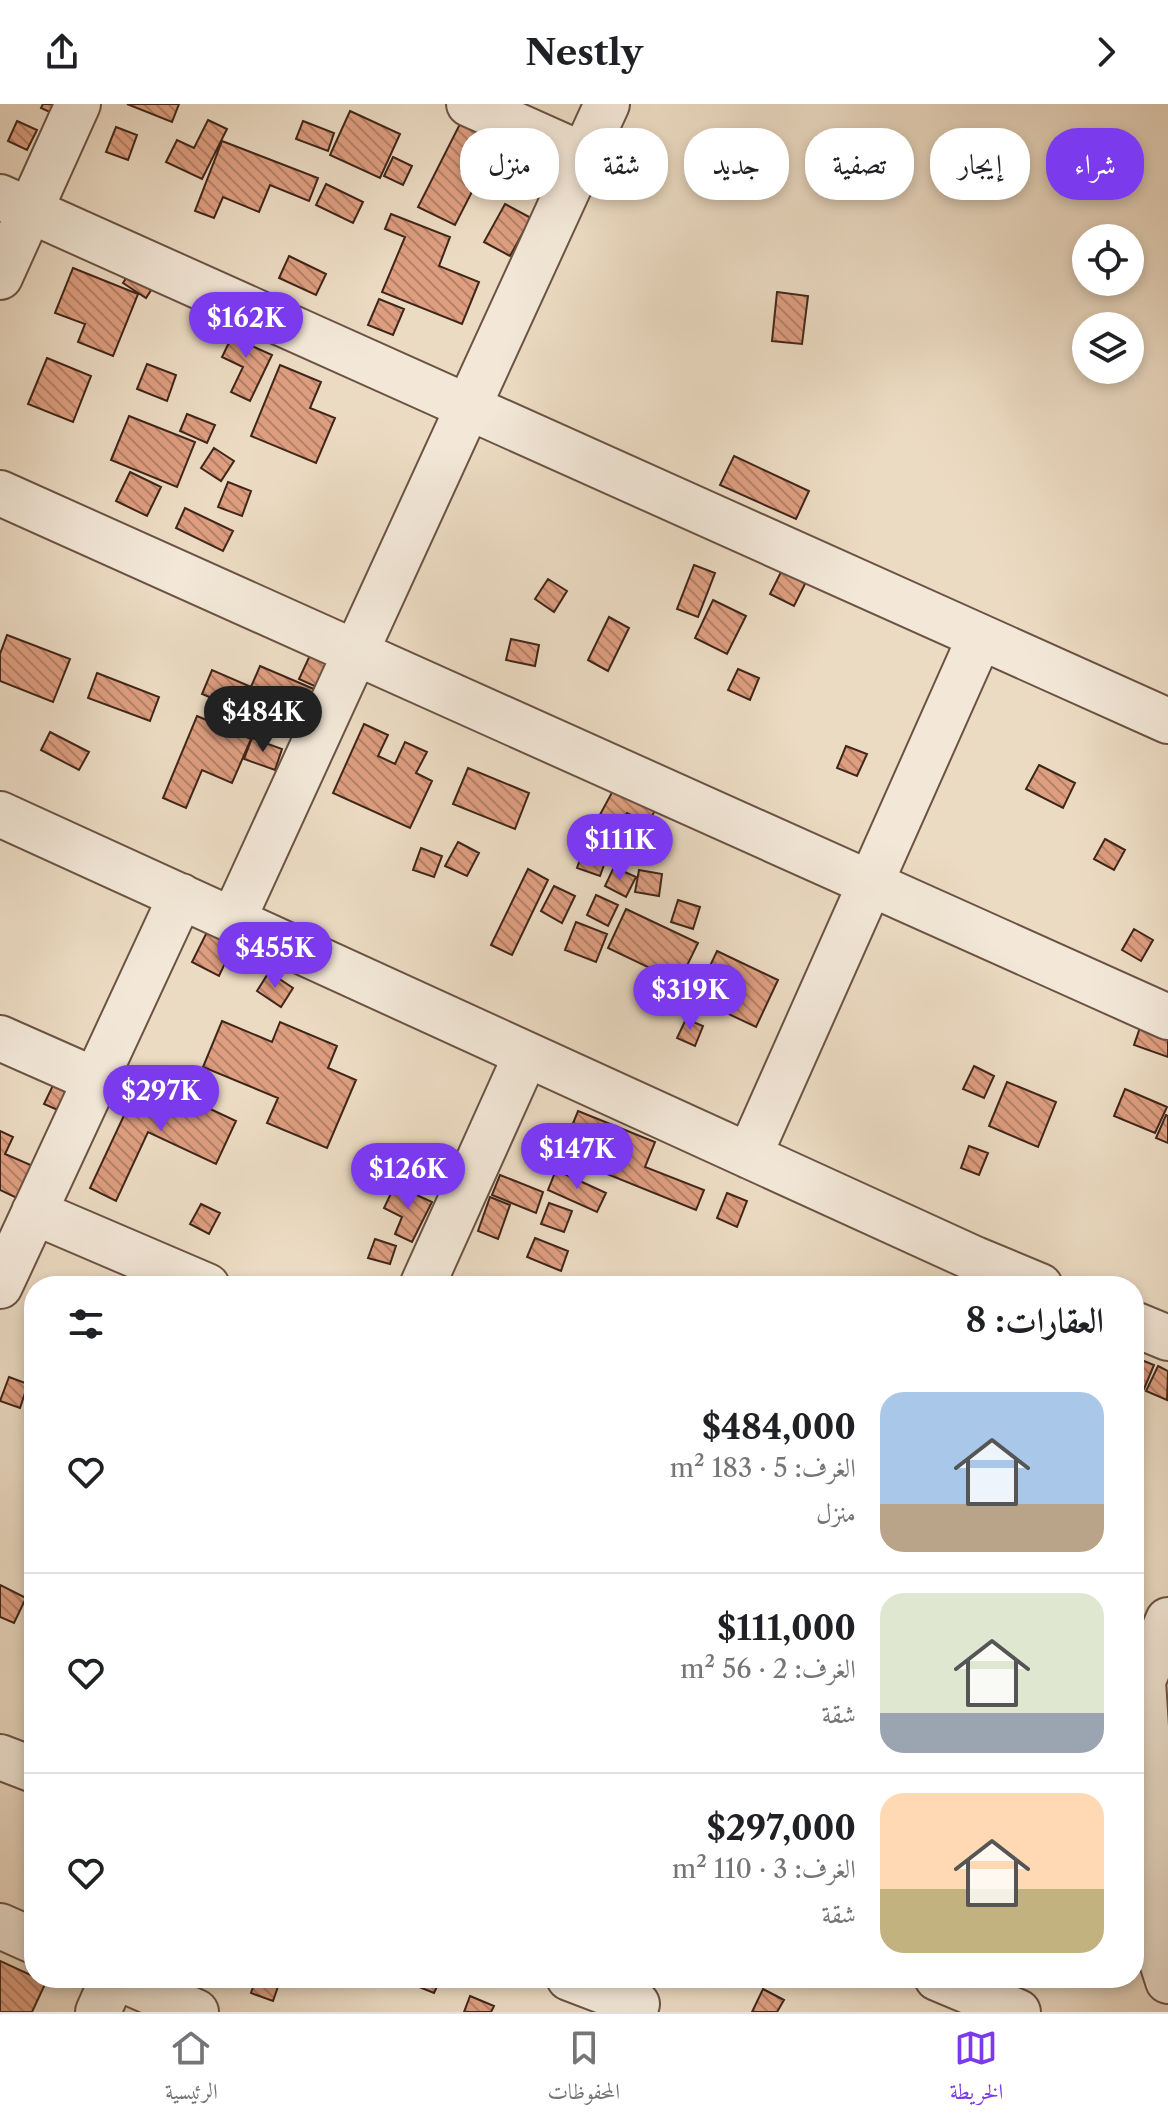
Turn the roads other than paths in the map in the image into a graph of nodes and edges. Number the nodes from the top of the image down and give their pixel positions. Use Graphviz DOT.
graph roads {
  1 [pos="78,104"];
  2 [pos="469,104"];
  3 [pos="607,104"];
  4 [pos="596,128"];
  5 [pos="575,151"];
  6 [pos="575,173"];
  7 [pos="15,204"];
  8 [pos="0,277"];
  9 [pos="468,407"];
  10 [pos="0,493"];
  11 [pos="980,637"];
  12 [pos="355,653"];
  13 [pos="1168,721"];
  14 [pos="0,814"];
  15 [pos="870,884"];
  16 [pos="181,896"];
  17 [pos="233,920"];
  18 [pos="1168,1017"];
  19 [pos="0,1038"];
  20 [pos="526,1055"];
  21 [pos="95,1080"];
  22 [pos="749,1156"];
  23 [pos="34,1212"];
  24 [pos="969,1273"];
  25 [pos="184,1276"];
  26 [pos="427,1276"];
  27 [pos="0,1286"];
  28 [pos="1144,1328"];
  29 [pos="1168,1338"];
  30 [pos="1168,1620"];
  31 [pos="1144,1679"];
  32 [pos="1144,1696"];
  33 [pos="0,1757"];
  34 [pos="24,1766"];
  35 [pos="0,1926"];
  36 [pos="24,1937"];
  37 [pos="1168,1981"];
  38 [pos="111,1988"];
  39 [pos="140,1988"];
  40 [pos="604,1988"];
  41 [pos="961,1988"];
  42 [pos="640,1998"];
  43 [pos="98,2012"];
  44 [pos="196,2012"];
  45 [pos="1018,2012"];
  1 -- 7 [label="street"];
  2 -- 5 [label="street"];
  3 -- 4 [label="street"];
  6 -- 9 [label="street"];
  7 -- 8 [label="street"];
  7 -- 9 [label="street"];
  9 -- 11 [label="street"];
  9 -- 12 [label="street"];
  10 -- 12 [label="street"];
  11 -- 13 [label="street"];
  11 -- 15 [label="street"];
  12 -- 15 [label="street"];
  12 -- 17 [label="street"];
  14 -- 16 [label="street"];
  15 -- 18 [label="street"];
  15 -- 22 [label="street"];
  16 -- 17 [label="street"];
  16 -- 21 [label="street"];
  17 -- 20 [label="street"];
  19 -- 21 [label="street"];
  20 -- 22 [label="street"];
  20 -- 26 [label="street"];
  21 -- 23 [label="street"];
  22 -- 24 [label="street"];
  23 -- 25 [label="street"];
  23 -- 27 [label="street"];
  28 -- 29 [label="street"];
  30 -- 31 [label="street"];
  32 -- 37 [label="street"];
  33 -- 34 [label="street"];
  35 -- 36 [label="street"];
  38 -- 43 [label="street"];
  39 -- 44 [label="street"];
  40 -- 42 [label="street"];
  41 -- 45 [label="street"];
}
